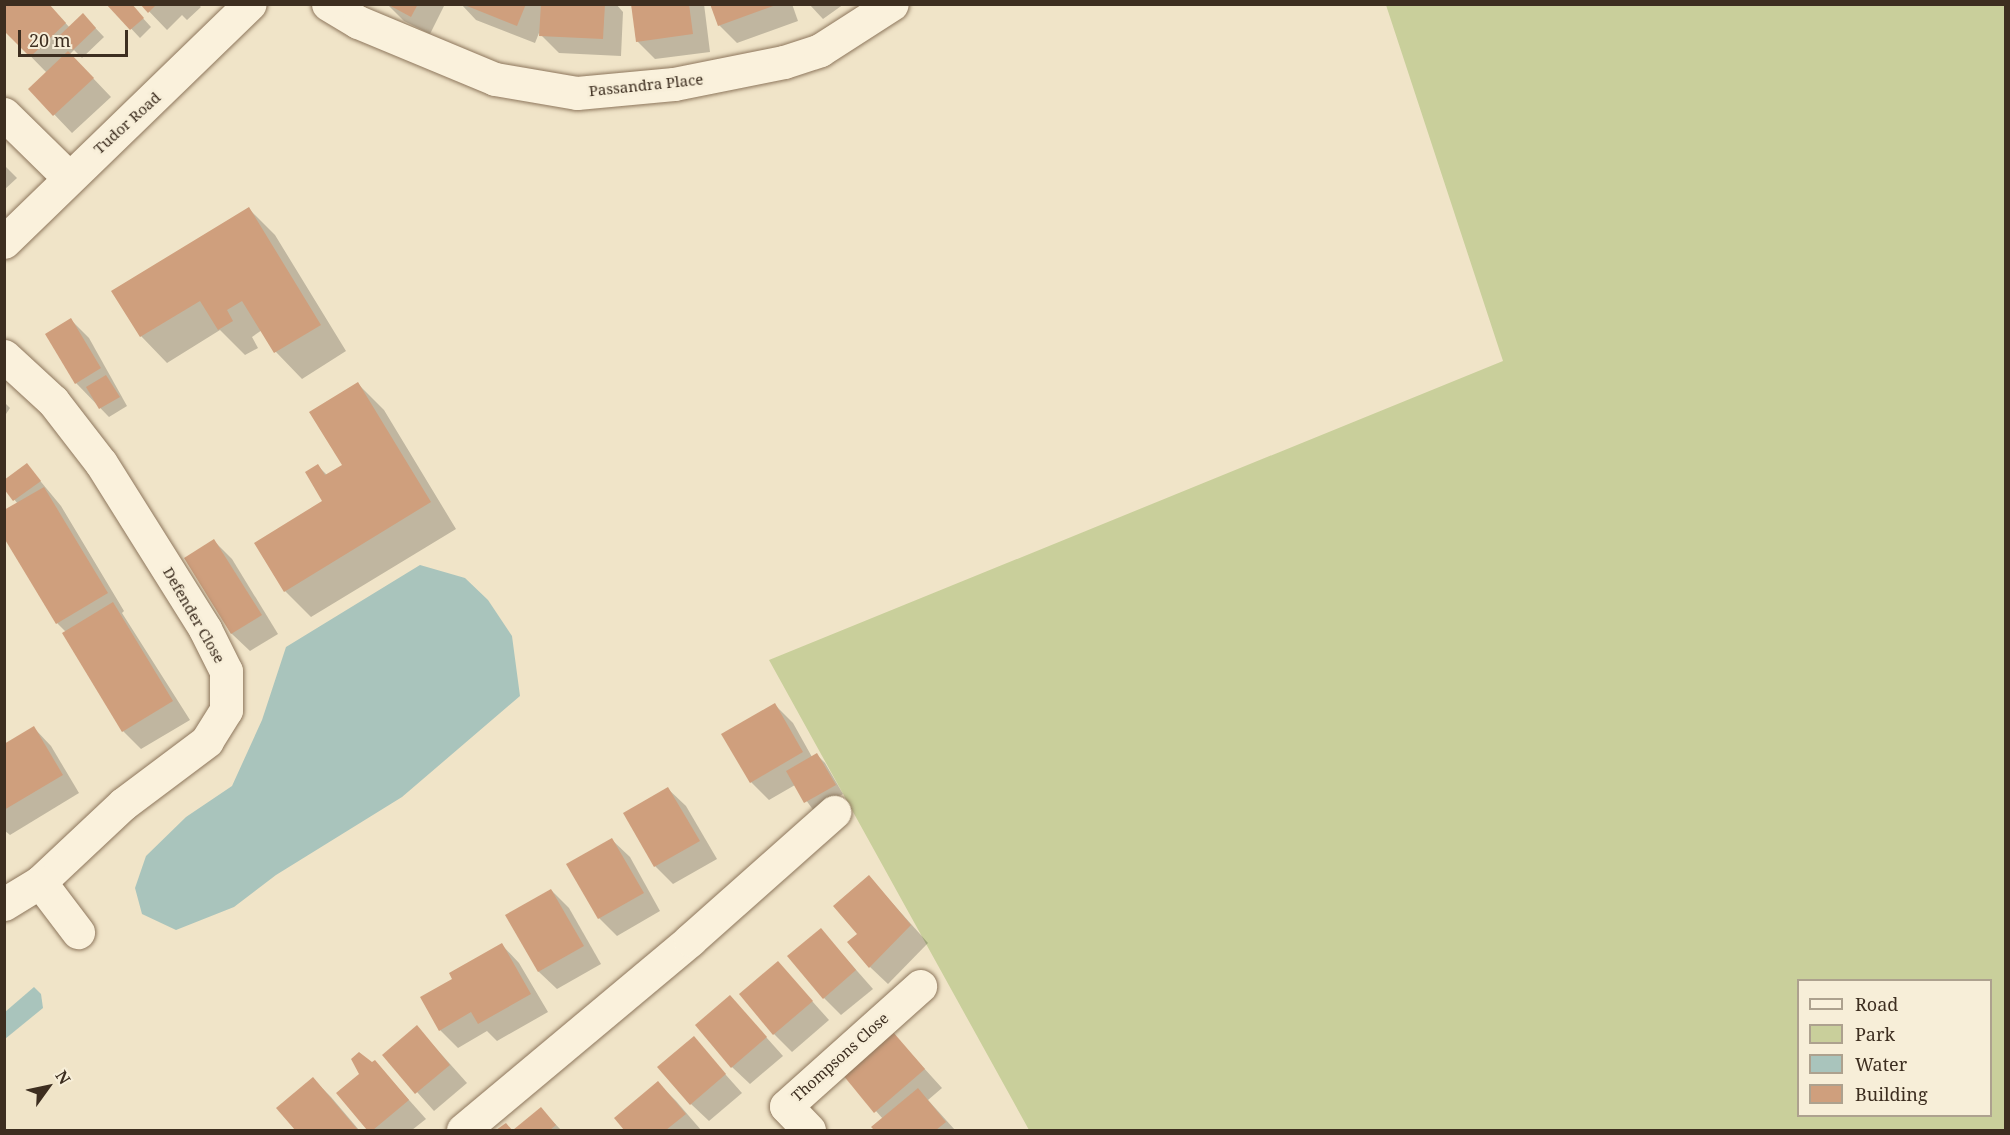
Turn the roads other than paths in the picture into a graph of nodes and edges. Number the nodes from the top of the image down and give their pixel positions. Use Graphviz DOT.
graph roads {
  1 [pos="250,4"];
  2 [pos="328,4"];
  3 [pos="892,4"];
  4 [pos="4,114"];
  5 [pos="68,177"];
  6 [pos="4,242"];
  7 [pos="4,356"];
  8 [pos="834,812"];
  9 [pos="40,882"];
  10 [pos="4,904"];
  11 [pos="78,932"];
  12 [pos="920,986"];
  13 [pos="463,1131"];
  14 [pos="809,1131"];
  1 -- 5 [label="street, Tudor Road"];
  2 -- 3 [label="street, Passandra Place"];
  4 -- 5 [label="street"];
  5 -- 6 [label="street, Tudor Road"];
  7 -- 9 [label="street, Defender Close"];
  8 -- 13 [label="street"];
  9 -- 10 [label="street, Defender Close"];
  9 -- 11 [label="street"];
  12 -- 14 [label="street, Thompsons Close"];
}
